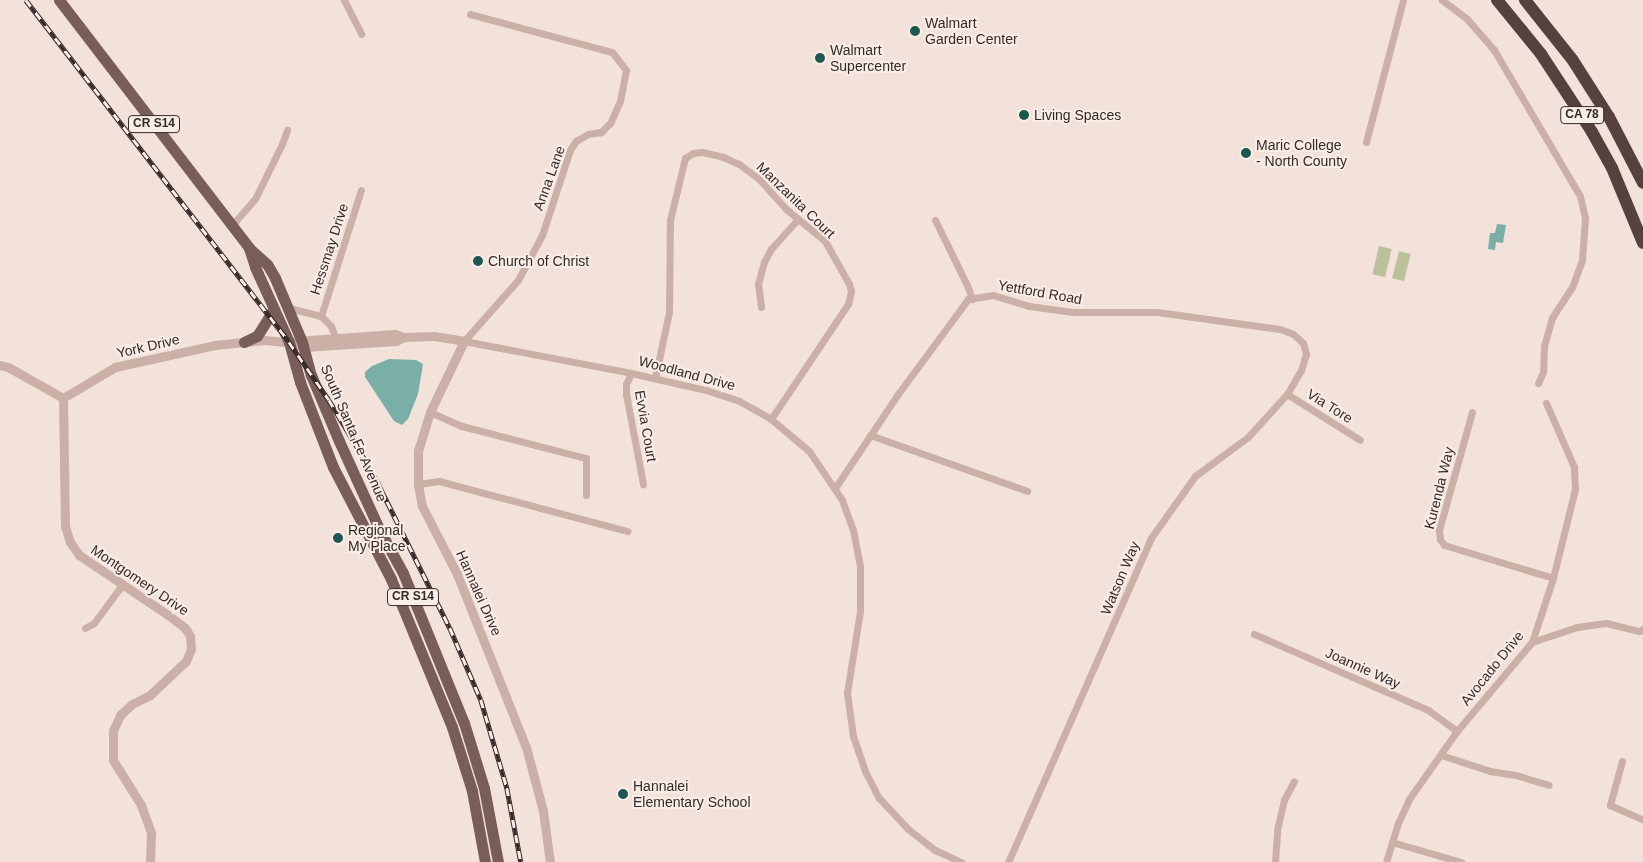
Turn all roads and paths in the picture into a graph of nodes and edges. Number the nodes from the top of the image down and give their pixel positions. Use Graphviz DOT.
graph roads {
  1 [pos="59,0"];
  2 [pos="344,0"];
  3 [pos="1402,0"];
  4 [pos="1442,0"];
  5 [pos="1497,0"];
  6 [pos="1525,0"];
  7 [pos="470,14"];
  8 [pos="361,34"];
  9 [pos="287,130"];
  10 [pos="1366,142"];
  11 [pos="1643,183"];
  12 [pos="361,190"];
  13 [pos="798,219"];
  14 [pos="935,220"];
  15 [pos="233,224"];
  16 [pos="1643,243"];
  17 [pos="249,248"];
  18 [pos="972,298"];
  19 [pos="760,307"];
  20 [pos="288,308"];
  21 [pos="273,310"];
  22 [pos="321,316"];
  23 [pos="335,337"];
  24 [pos="404,337"];
  25 [pos="464,341"];
  26 [pos="244,342"];
  27 [pos="289,342"];
  28 [pos="1303,343"];
  29 [pos="303,344"];
  30 [pos="0,365"];
  31 [pos="631,373"];
  32 [pos="655,378"];
  33 [pos="1538,383"];
  34 [pos="1287,394"];
  35 [pos="63,398"];
  36 [pos="1546,403"];
  37 [pos="430,412"];
  38 [pos="1472,412"];
  39 [pos="771,419"];
  40 [pos="870,435"];
  41 [pos="1360,440"];
  42 [pos="418,484"];
  43 [pos="643,484"];
  44 [pos="835,488"];
  45 [pos="1027,492"];
  46 [pos="586,495"];
  47 [pos="367,503"];
  48 [pos="627,530"];
  49 [pos="1553,578"];
  50 [pos="122,585"];
  51 [pos="84,628"];
  52 [pos="1643,629"];
  53 [pos="1254,634"];
  54 [pos="1532,642"];
  55 [pos="1457,732"];
  56 [pos="1441,755"];
  57 [pos="1622,761"];
  58 [pos="1294,781"];
  59 [pos="1549,785"];
  60 [pos="1643,820"];
  61 [pos="1392,842"];
  62 [pos="150,862"];
  63 [pos="485,862"];
  64 [pos="498,862"];
  65 [pos="550,862"];
  66 [pos="961,862"];
  67 [pos="1008,862"];
  68 [pos="1275,862"];
  69 [pos="1386,862"];
  70 [pos="1461,862"];
  1 -- 15 [label="main road, South Santa Fe Avenue / CR S14"];
  2 -- 8 [label="street"];
  3 -- 10 [label="street"];
  4 -- 33 [label="street"];
  5 -- 16 [label="highway, CA 78"];
  6 -- 11 [label="highway, CA 78"];
  7 -- 25 [label="street, Anna Lane"];
  9 -- 15 [label="street"];
  12 -- 22 [label="street, Hessmay Drive"];
  13 -- 19 [label="street"];
  13 -- 32 [label="street, Manzanita Court"];
  13 -- 39 [label="street, Manzanita Court"];
  14 -- 18 [label="street"];
  15 -- 17 [label="main road, South Santa Fe Avenue / CR S14"];
  17 -- 20 [label="main road, South Santa Fe Avenue / CR S14"];
  17 -- 21 [label="main road, South Santa Fe Avenue / CR S14"];
  18 -- 28 [label="street, Yettford Road"];
  18 -- 40 [label="street"];
  20 -- 22 [label="street, Hessmay Drive"];
  20 -- 29 [label="main road, South Santa Fe Avenue / CR S14"];
  21 -- 26 [label="main road"];
  21 -- 27 [label="main road, South Santa Fe Avenue / CR S14"];
  22 -- 23 [label="street, Hessmay Drive"];
  23 -- 24 [label="street, Woodland Drive"];
  23 -- 29 [label="street, Woodland Drive"];
  24 -- 25 [label="street, Woodland Drive"];
  24 -- 29 [label="street, Woodland Drive"];
  25 -- 31 [label="street, Woodland Drive"];
  25 -- 37 [label="street, Hannalei Drive"];
  26 -- 27 [label="street, York Drive"];
  26 -- 35 [label="street, York Drive"];
  27 -- 29 [label="street, Woodland Drive"];
  27 -- 47 [label="main road"];
  27 -- 63 [label="main road, South Santa Fe Avenue / CR S14"];
  28 -- 34 [label="street, Watson Way"];
  29 -- 47 [label="main road, South Santa Fe Avenue / CR S14"];
  30 -- 35 [label="street"];
  31 -- 32 [label="street, Woodland Drive"];
  31 -- 43 [label="street, Evvia Court"];
  32 -- 39 [label="street, Woodland Drive"];
  34 -- 41 [label="street, Via Tore"];
  34 -- 67 [label="street, Watson Way"];
  35 -- 50 [label="street, Montgomery Drive"];
  36 -- 49 [label="street, Avocado Drive"];
  37 -- 42 [label="street, Hannalei Drive"];
  37 -- 46 [label="street"];
  38 -- 49 [label="street, Kurenda Way"];
  39 -- 44 [label="street, Woodland Drive"];
  40 -- 44 [label="street"];
  40 -- 45 [label="street"];
  42 -- 48 [label="street"];
  42 -- 65 [label="street, Hannalei Drive"];
  44 -- 66 [label="street, Woodland Drive"];
  47 -- 64 [label="main road, South Santa Fe Avenue / CR S14"];
  49 -- 54 [label="street, Avocado Drive"];
  50 -- 51 [label="street"];
  50 -- 62 [label="street, Montgomery Drive"];
  52 -- 54 [label="street"];
  53 -- 55 [label="street, Joannie Way"];
  54 -- 55 [label="street, Avocado Drive"];
  55 -- 56 [label="street, Avocado Drive"];
  56 -- 59 [label="street"];
  56 -- 61 [label="street, Avocado Drive"];
  57 -- 60 [label="street"];
  58 -- 68 [label="street"];
  61 -- 69 [label="street, Avocado Drive"];
  61 -- 70 [label="street"];
}
